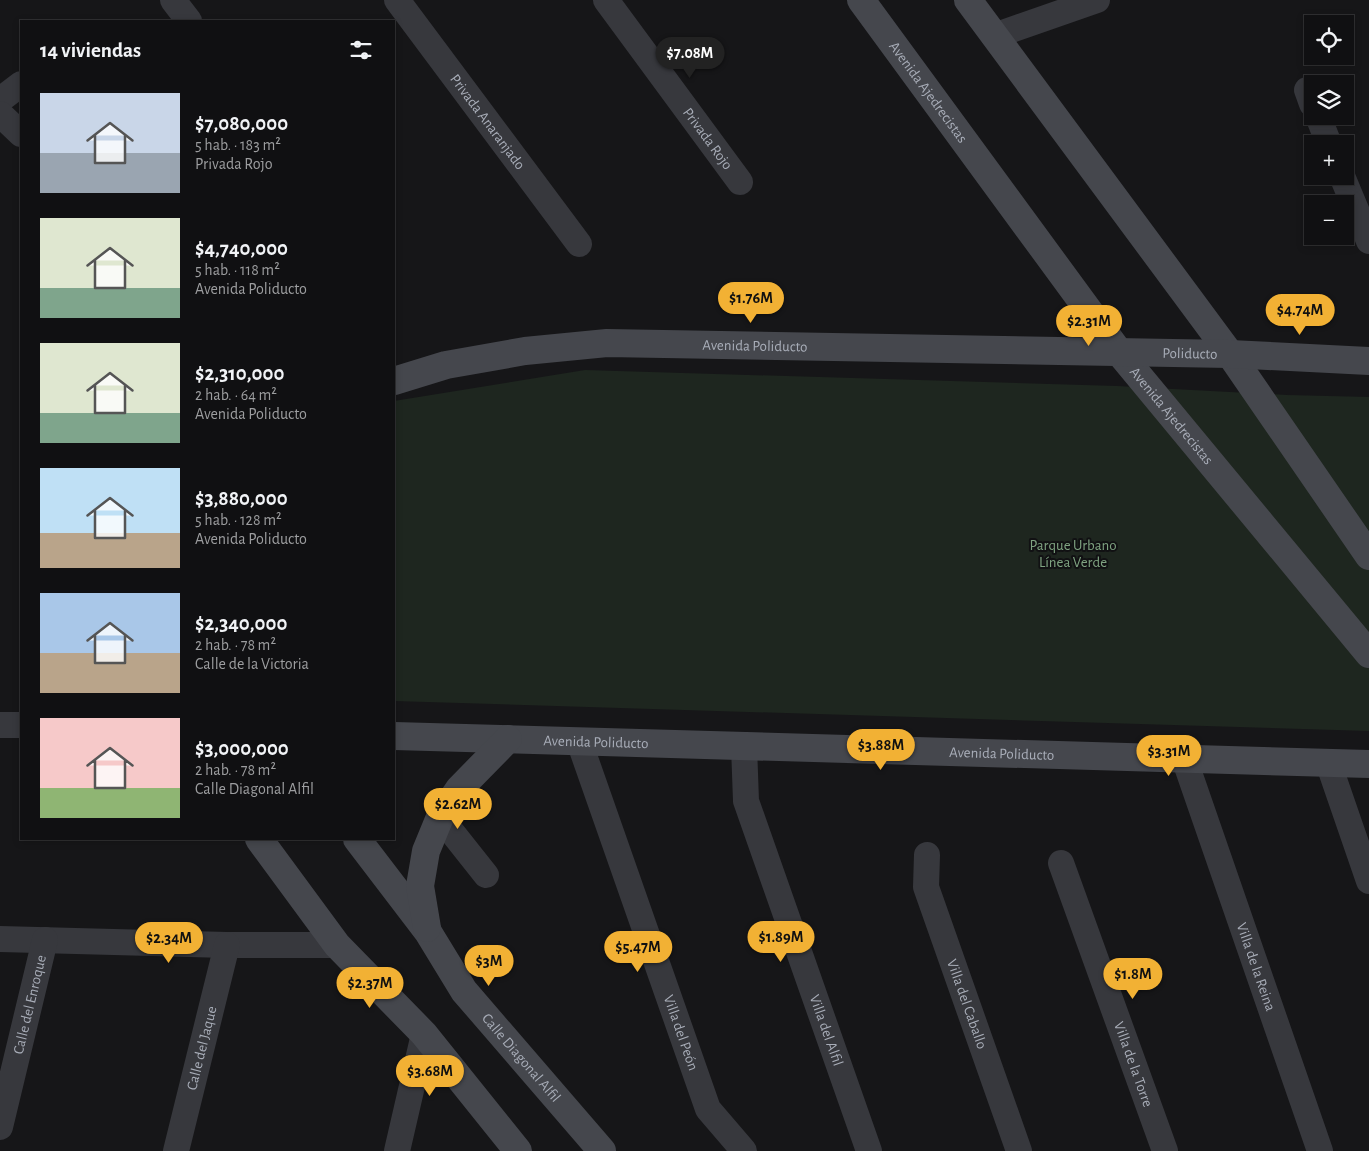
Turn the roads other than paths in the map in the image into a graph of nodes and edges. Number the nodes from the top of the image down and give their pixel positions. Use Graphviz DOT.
graph roads {
  1 [pos="174,0"];
  2 [pos="397,0"];
  3 [pos="606,0"];
  4 [pos="861,0"];
  5 [pos="968,0"];
  6 [pos="1097,0"];
  7 [pos="188,20"];
  8 [pos="994,36"];
  9 [pos="20,85"];
  10 [pos="0,100"];
  11 [pos="0,114"];
  12 [pos="20,133"];
  13 [pos="740,182"];
  14 [pos="1346,185"];
  15 [pos="1369,241"];
  16 [pos="579,244"];
  17 [pos="1119,352"];
  18 [pos="1230,354"];
  19 [pos="1369,361"];
  20 [pos="395,381"];
  21 [pos="1369,556"];
  22 [pos="1369,654"];
  23 [pos="0,725"];
  24 [pos="20,725"];
  25 [pos="395,736"];
  26 [pos="508,739"];
  27 [pos="583,752"];
  28 [pos="745,756"];
  29 [pos="1369,764"];
  30 [pos="1188,770"];
  31 [pos="1332,774"];
  32 [pos="440,817"];
  33 [pos="260,840"];
  34 [pos="358,840"];
  35 [pos="926,855"];
  36 [pos="1062,863"];
  37 [pos="486,875"];
  38 [pos="1369,881"];
  39 [pos="428,932"];
  40 [pos="0,939"];
  41 [pos="45,940"];
  42 [pos="227,945"];
  43 [pos="337,945"];
  44 [pos="424,1034"];
  45 [pos="0,1127"];
  46 [pos="176,1151"];
  47 [pos="397,1151"];
  48 [pos="518,1151"];
  49 [pos="602,1151"];
  50 [pos="744,1151"];
  51 [pos="869,1151"];
  52 [pos="1019,1151"];
  53 [pos="1165,1151"];
  54 [pos="1320,1151"];
  1 -- 7 [label="street"];
  2 -- 16 [label="street, Privada Anaranjado"];
  3 -- 13 [label="street, Privada Rojo"];
  4 -- 17 [label="street, Avenida Ajedrecistas"];
  5 -- 8 [label="street"];
  6 -- 8 [label="street"];
  8 -- 18 [label="street"];
  9 -- 10 [label="street"];
  11 -- 12 [label="street"];
  14 -- 15 [label="street"];
  17 -- 18 [label="street, Poliducto"];
  17 -- 20 [label="street, Avenida Poliducto"];
  17 -- 22 [label="street, Avenida Ajedrecistas"];
  18 -- 19 [label="street"];
  18 -- 21 [label="street"];
  23 -- 24 [label="street"];
  25 -- 26 [label="street, Avenida Poliducto"];
  26 -- 27 [label="street, Avenida Poliducto"];
  26 -- 32 [label="street"];
  27 -- 28 [label="street, Avenida Poliducto"];
  27 -- 50 [label="street, Villa del Peón"];
  28 -- 30 [label="street, Avenida Poliducto"];
  28 -- 51 [label="street, Villa del Alfil"];
  29 -- 31 [label="street, Avenida Poliducto"];
  30 -- 31 [label="street, Avenida Poliducto"];
  30 -- 54 [label="street, Villa de la Reina"];
  31 -- 38 [label="street"];
  32 -- 37 [label="street"];
  32 -- 39 [label="street"];
  33 -- 43 [label="street"];
  34 -- 39 [label="street, Calle Diagonal Alfil"];
  35 -- 52 [label="street, Villa del Caballo"];
  36 -- 53 [label="street, Villa de la Torre"];
  39 -- 49 [label="street, Calle Diagonal Alfil"];
  40 -- 41 [label="street"];
  41 -- 42 [label="street"];
  41 -- 45 [label="street, Calle del Enroque"];
  42 -- 43 [label="street"];
  42 -- 46 [label="street, Calle del Jaque"];
  43 -- 44 [label="street"];
  44 -- 47 [label="street"];
  44 -- 48 [label="street"];
}
